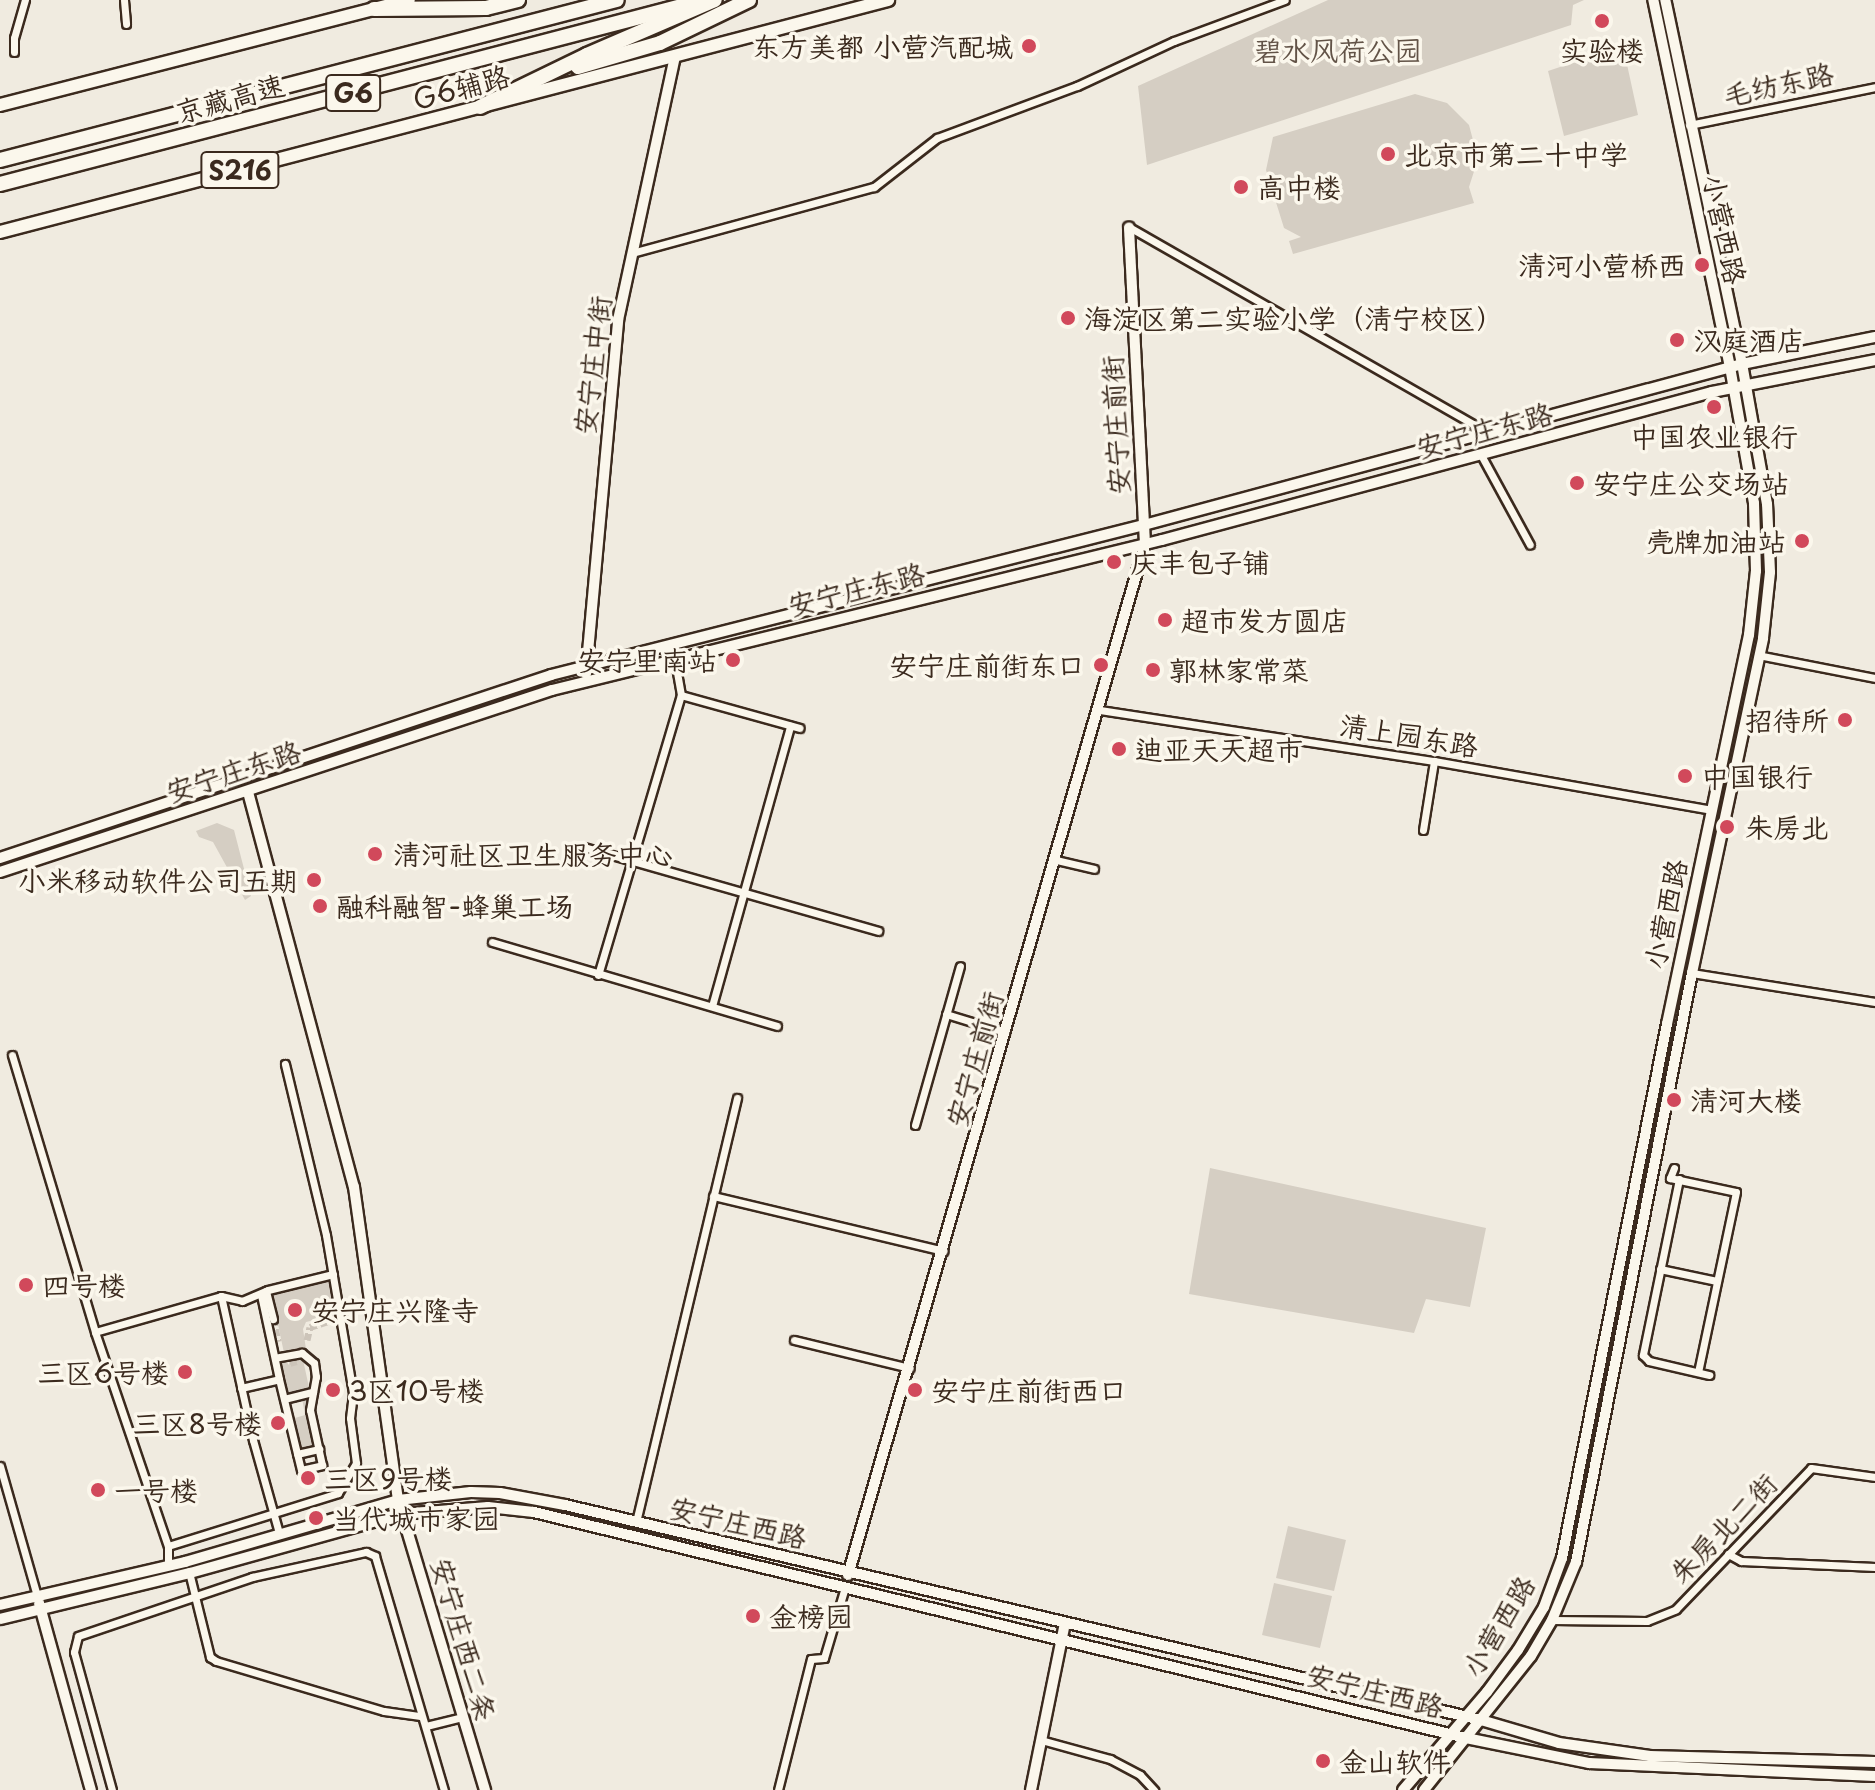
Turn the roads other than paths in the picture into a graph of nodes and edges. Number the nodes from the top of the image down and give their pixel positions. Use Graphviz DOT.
graph roads {
  1 [pos="25,0"];
  2 [pos="124,0"];
  3 [pos="409,0"];
  4 [pos="471,0"];
  5 [pos="518,0"];
  6 [pos="617,0"];
  7 [pos="705,0"];
  8 [pos="715,0"];
  9 [pos="749,0"];
  10 [pos="888,0"];
  11 [pos="1285,0"];
  12 [pos="1653,0"];
  13 [pos="1665,0"];
  14 [pos="449,7"];
  15 [pos="374,9"];
  16 [pos="126,24"];
  17 [pos="14,52"];
  18 [pos="675,56"];
  19 [pos="539,78"];
  20 [pos="1875,87"];
  21 [pos="0,105"];
  22 [pos="480,107"];
  23 [pos="1689,125"];
  24 [pos="0,160"];
  25 [pos="0,184"];
  26 [pos="1129,227"];
  27 [pos="0,232"];
  28 [pos="632,253"];
  29 [pos="1875,337"];
  30 [pos="1875,360"];
  31 [pos="1742,364"];
  32 [pos="1730,367"];
  33 [pos="1746,387"];
  34 [pos="1734,389"];
  35 [pos="1489,433"];
  36 [pos="1481,455"];
  37 [pos="1144,525"];
  38 [pos="1145,544"];
  39 [pos="1530,545"];
  40 [pos="1758,655"];
  41 [pos="675,660"];
  42 [pos="585,669"];
  43 [pos="1875,678"];
  44 [pos="587,683"];
  45 [pos="681,695"];
  46 [pos="1100,710"];
  47 [pos="790,726"];
  48 [pos="800,728"];
  49 [pos="1434,761"];
  50 [pos="248,792"];
  51 [pos="1711,810"];
  52 [pos="1423,830"];
  53 [pos="584,847"];
  54 [pos="0,858"];
  55 [pos="1056,860"];
  56 [pos="631,862"];
  57 [pos="1094,869"];
  58 [pos="0,872"];
  59 [pos="743,894"];
  60 [pos="878,931"];
  61 [pos="492,942"];
  62 [pos="960,966"];
  63 [pos="1692,973"];
  64 [pos="598,975"];
  65 [pos="1875,1002"];
  66 [pos="712,1006"];
  67 [pos="946,1014"];
  68 [pos="777,1026"];
  69 [pos="1007,1032"];
  70 [pos="12,1055"];
  71 [pos="285,1064"];
  72 [pos="737,1098"];
  73 [pos="915,1125"];
  74 [pos="1674,1168"];
  75 [pos="1679,1179"];
  76 [pos="713,1196"];
  77 [pos="944,1251"];
  78 [pos="1660,1269"];
  79 [pos="333,1274"];
  80 [pos="1717,1281"];
  81 [pos="264,1293"];
  82 [pos="221,1296"];
  83 [pos="273,1319"];
  84 [pos="95,1332"];
  85 [pos="794,1340"];
  86 [pos="275,1358"];
  87 [pos="910,1368"];
  88 [pos="1698,1372"];
  89 [pos="1709,1375"];
  90 [pos="279,1379"];
  91 [pos="241,1388"];
  92 [pos="313,1392"];
  93 [pos="284,1399"];
  94 [pos="319,1449"];
  95 [pos="297,1454"];
  96 [pos="0,1466"];
  97 [pos="1875,1477"];
  98 [pos="398,1500"];
  99 [pos="272,1511"];
  100 [pos="402,1514"];
  101 [pos="636,1522"];
  102 [pos="279,1533"];
  103 [pos="168,1546"];
  104 [pos="1728,1554"];
  105 [pos="185,1562"];
  106 [pos="168,1566"];
  107 [pos="1875,1567"];
  108 [pos="849,1572"];
  109 [pos="190,1573"];
  110 [pos="845,1587"];
  111 [pos="37,1596"];
  112 [pos="193,1596"];
  113 [pos="0,1605"];
  114 [pos="41,1609"];
  115 [pos="0,1619"];
  116 [pos="1552,1620"];
  117 [pos="1065,1623"];
  118 [pos="1061,1639"];
  119 [pos="419,1716"];
  120 [pos="461,1717"];
  121 [pos="1466,1717"];
  122 [pos="1481,1720"];
  123 [pos="426,1726"];
  124 [pos="1451,1734"];
  125 [pos="1466,1738"];
  126 [pos="1041,1740"];
  127 [pos="1875,1762"];
  128 [pos="1875,1776"];
  129 [pos="91,1790"];
  130 [pos="112,1790"];
  131 [pos="444,1790"];
  132 [pos="485,1790"];
  133 [pos="778,1790"];
  134 [pos="1031,1790"];
  135 [pos="1154,1790"];
  136 [pos="1403,1790"];
  137 [pos="1424,1790"];
  1 -- 17 [label="street"];
  2 -- 16 [label="street"];
  3 -- 15 [label="main road"];
  4 -- 14 [label="highway"];
  5 -- 14 [label="highway"];
  6 -- 24 [label="highway, 京藏高速 / G6"];
  7 -- 25 [label="highway, 京藏高速 / G6"];
  8 -- 19 [label="highway"];
  9 -- 19 [label="highway"];
  10 -- 18 [label="main road, G6辅路 / S216"];
  11 -- 28 [label="street"];
  12 -- 32 [label="main road, 小营西路"];
  13 -- 23 [label="main road, 小营西路"];
  14 -- 15 [label="highway"];
  15 -- 21 [label="main road"];
  18 -- 22 [label="main road, G6辅路 / S216"];
  18 -- 28 [label="main road, 安宁庄中街"];
  19 -- 22 [label="highway"];
  20 -- 23 [label="street, 毛纺东路"];
  22 -- 27 [label="main road, G6辅路 / S216"];
  23 -- 31 [label="main road, 小营西路"];
  26 -- 35 [label="street"];
  26 -- 37 [label="main road, 安宁庄前街"];
  28 -- 42 [label="main road, 安宁庄中街"];
  29 -- 31 [label="main road, 安宁庄东路"];
  30 -- 33 [label="main road, 安宁庄东路"];
  31 -- 32 [label="main road, 安宁庄东路"];
  31 -- 33 [label="main road, 小营西路"];
  32 -- 34 [label="main road, 小营西路"];
  32 -- 35 [label="main road, 安宁庄东路"];
  33 -- 34 [label="main road, 安宁庄东路"];
  33 -- 40 [label="main road, 小营西路"];
  34 -- 36 [label="main road, 安宁庄东路"];
  34 -- 51 [label="main road, 小营西路"];
  35 -- 37 [label="main road, 安宁庄东路"];
  36 -- 38 [label="main road, 安宁庄东路"];
  36 -- 39 [label="street"];
  37 -- 38 [label="main road, 安宁庄前街"];
  37 -- 42 [label="main road, 安宁庄东路"];
  38 -- 41 [label="main road, 安宁庄东路"];
  38 -- 46 [label="main road, 安宁庄前街"];
  40 -- 43 [label="street"];
  40 -- 63 [label="main road, 小营西路"];
  41 -- 44 [label="main road, 安宁庄东路"];
  41 -- 45 [label="street"];
  42 -- 44 [label="main road, 安宁庄中街"];
  42 -- 54 [label="main road, 安宁庄东路"];
  44 -- 50 [label="main road, 安宁庄东路"];
  45 -- 47 [label="street"];
  45 -- 56 [label="street"];
  46 -- 49 [label="street, 清上园东路"];
  46 -- 55 [label="main road, 安宁庄前街"];
  47 -- 48 [label="street"];
  47 -- 59 [label="street"];
  49 -- 51 [label="street, 清上园东路"];
  49 -- 52 [label="street"];
  50 -- 58 [label="main road, 安宁庄东路"];
  50 -- 98 [label="main road, 安宁庄西二条"];
  51 -- 121 [label="main road, 小营西路"];
  53 -- 56 [label="street"];
  55 -- 57 [label="street"];
  55 -- 69 [label="main road, 安宁庄前街"];
  56 -- 59 [label="street"];
  56 -- 64 [label="street"];
  59 -- 60 [label="street"];
  59 -- 66 [label="street"];
  61 -- 64 [label="street"];
  62 -- 67 [label="street"];
  63 -- 65 [label="street"];
  63 -- 116 [label="main road, 小营西路"];
  64 -- 66 [label="street"];
  66 -- 68 [label="street"];
  67 -- 69 [label="street"];
  67 -- 73 [label="street"];
  69 -- 77 [label="main road, 安宁庄前街"];
  70 -- 84 [label="street"];
  71 -- 79 [label="street"];
  72 -- 76 [label="street"];
  74 -- 75 [label="street"];
  75 -- 78 [label="street"];
  75 -- 80 [label="street"];
  76 -- 77 [label="street"];
  76 -- 101 [label="street"];
  77 -- 87 [label="main road, 安宁庄前街"];
  78 -- 80 [label="street"];
  78 -- 88 [label="street"];
  79 -- 81 [label="street"];
  79 -- 99 [label="street"];
  80 -- 88 [label="street"];
  81 -- 82 [label="street"];
  81 -- 83 [label="street"];
  81 -- 86 [label="street"];
  82 -- 84 [label="street"];
  82 -- 91 [label="street"];
  84 -- 103 [label="street"];
  85 -- 87 [label="street"];
  86 -- 90 [label="street"];
  86 -- 92 [label="street"];
  87 -- 108 [label="main road, 安宁庄前街"];
  88 -- 89 [label="street"];
  90 -- 91 [label="street"];
  90 -- 93 [label="street"];
  91 -- 99 [label="street"];
  92 -- 93 [label="street"];
  92 -- 94 [label="street"];
  93 -- 95 [label="street"];
  94 -- 95 [label="street"];
  94 -- 95 [label="street"];
  96 -- 111 [label="street"];
  97 -- 104 [label="street, 朱房北二街"];
  98 -- 100 [label="main road, 安宁庄西二条"];
  98 -- 101 [label="main road, 安宁庄西路"];
  98 -- 102 [label="main road, 安宁庄西路"];
  99 -- 102 [label="street"];
  99 -- 103 [label="street"];
  100 -- 109 [label="main road, 安宁庄西路"];
  100 -- 110 [label="main road, 安宁庄西路"];
  100 -- 120 [label="main road, 安宁庄西二条"];
  101 -- 108 [label="main road, 安宁庄西路"];
  102 -- 105 [label="main road, 安宁庄西路"];
  103 -- 106 [label="street"];
  104 -- 107 [label="street"];
  104 -- 116 [label="street, 朱房北二街"];
  105 -- 106 [label="main road, 安宁庄西路"];
  105 -- 109 [label="street"];
  106 -- 111 [label="main road, 安宁庄西路"];
  108 -- 110 [label="main road, 安宁庄前街"];
  108 -- 117 [label="main road, 安宁庄西路"];
  109 -- 112 [label="street"];
  109 -- 114 [label="main road, 安宁庄西路"];
  110 -- 118 [label="main road, 安宁庄西路"];
  110 -- 133 [label="street"];
  111 -- 113 [label="main road, 安宁庄西路"];
  111 -- 114 [label="main road"];
  112 -- 119 [label="street"];
  112 -- 119 [label="street"];
  112 -- 130 [label="street"];
  114 -- 115 [label="main road, 安宁庄西路"];
  114 -- 129 [label="main road"];
  116 -- 122 [label="main road, 小营西路"];
  117 -- 118 [label="main road"];
  117 -- 121 [label="main road, 安宁庄西路"];
  118 -- 124 [label="main road, 安宁庄西路"];
  118 -- 126 [label="main road"];
  119 -- 123 [label="street"];
  120 -- 123 [label="street"];
  120 -- 132 [label="main road, 安宁庄西二条"];
  121 -- 122 [label="main road, 安宁庄西路"];
  121 -- 124 [label="main road, 小营西路"];
  122 -- 125 [label="main road, 小营西路"];
  122 -- 127 [label="main road, 安宁庄西路"];
  123 -- 131 [label="street"];
  124 -- 125 [label="main road, 安宁庄西路"];
  124 -- 136 [label="main road, 小营西路"];
  125 -- 128 [label="main road, 安宁庄西路"];
  125 -- 137 [label="main road, 小营西路"];
  126 -- 134 [label="main road"];
  126 -- 135 [label="street"];
}
